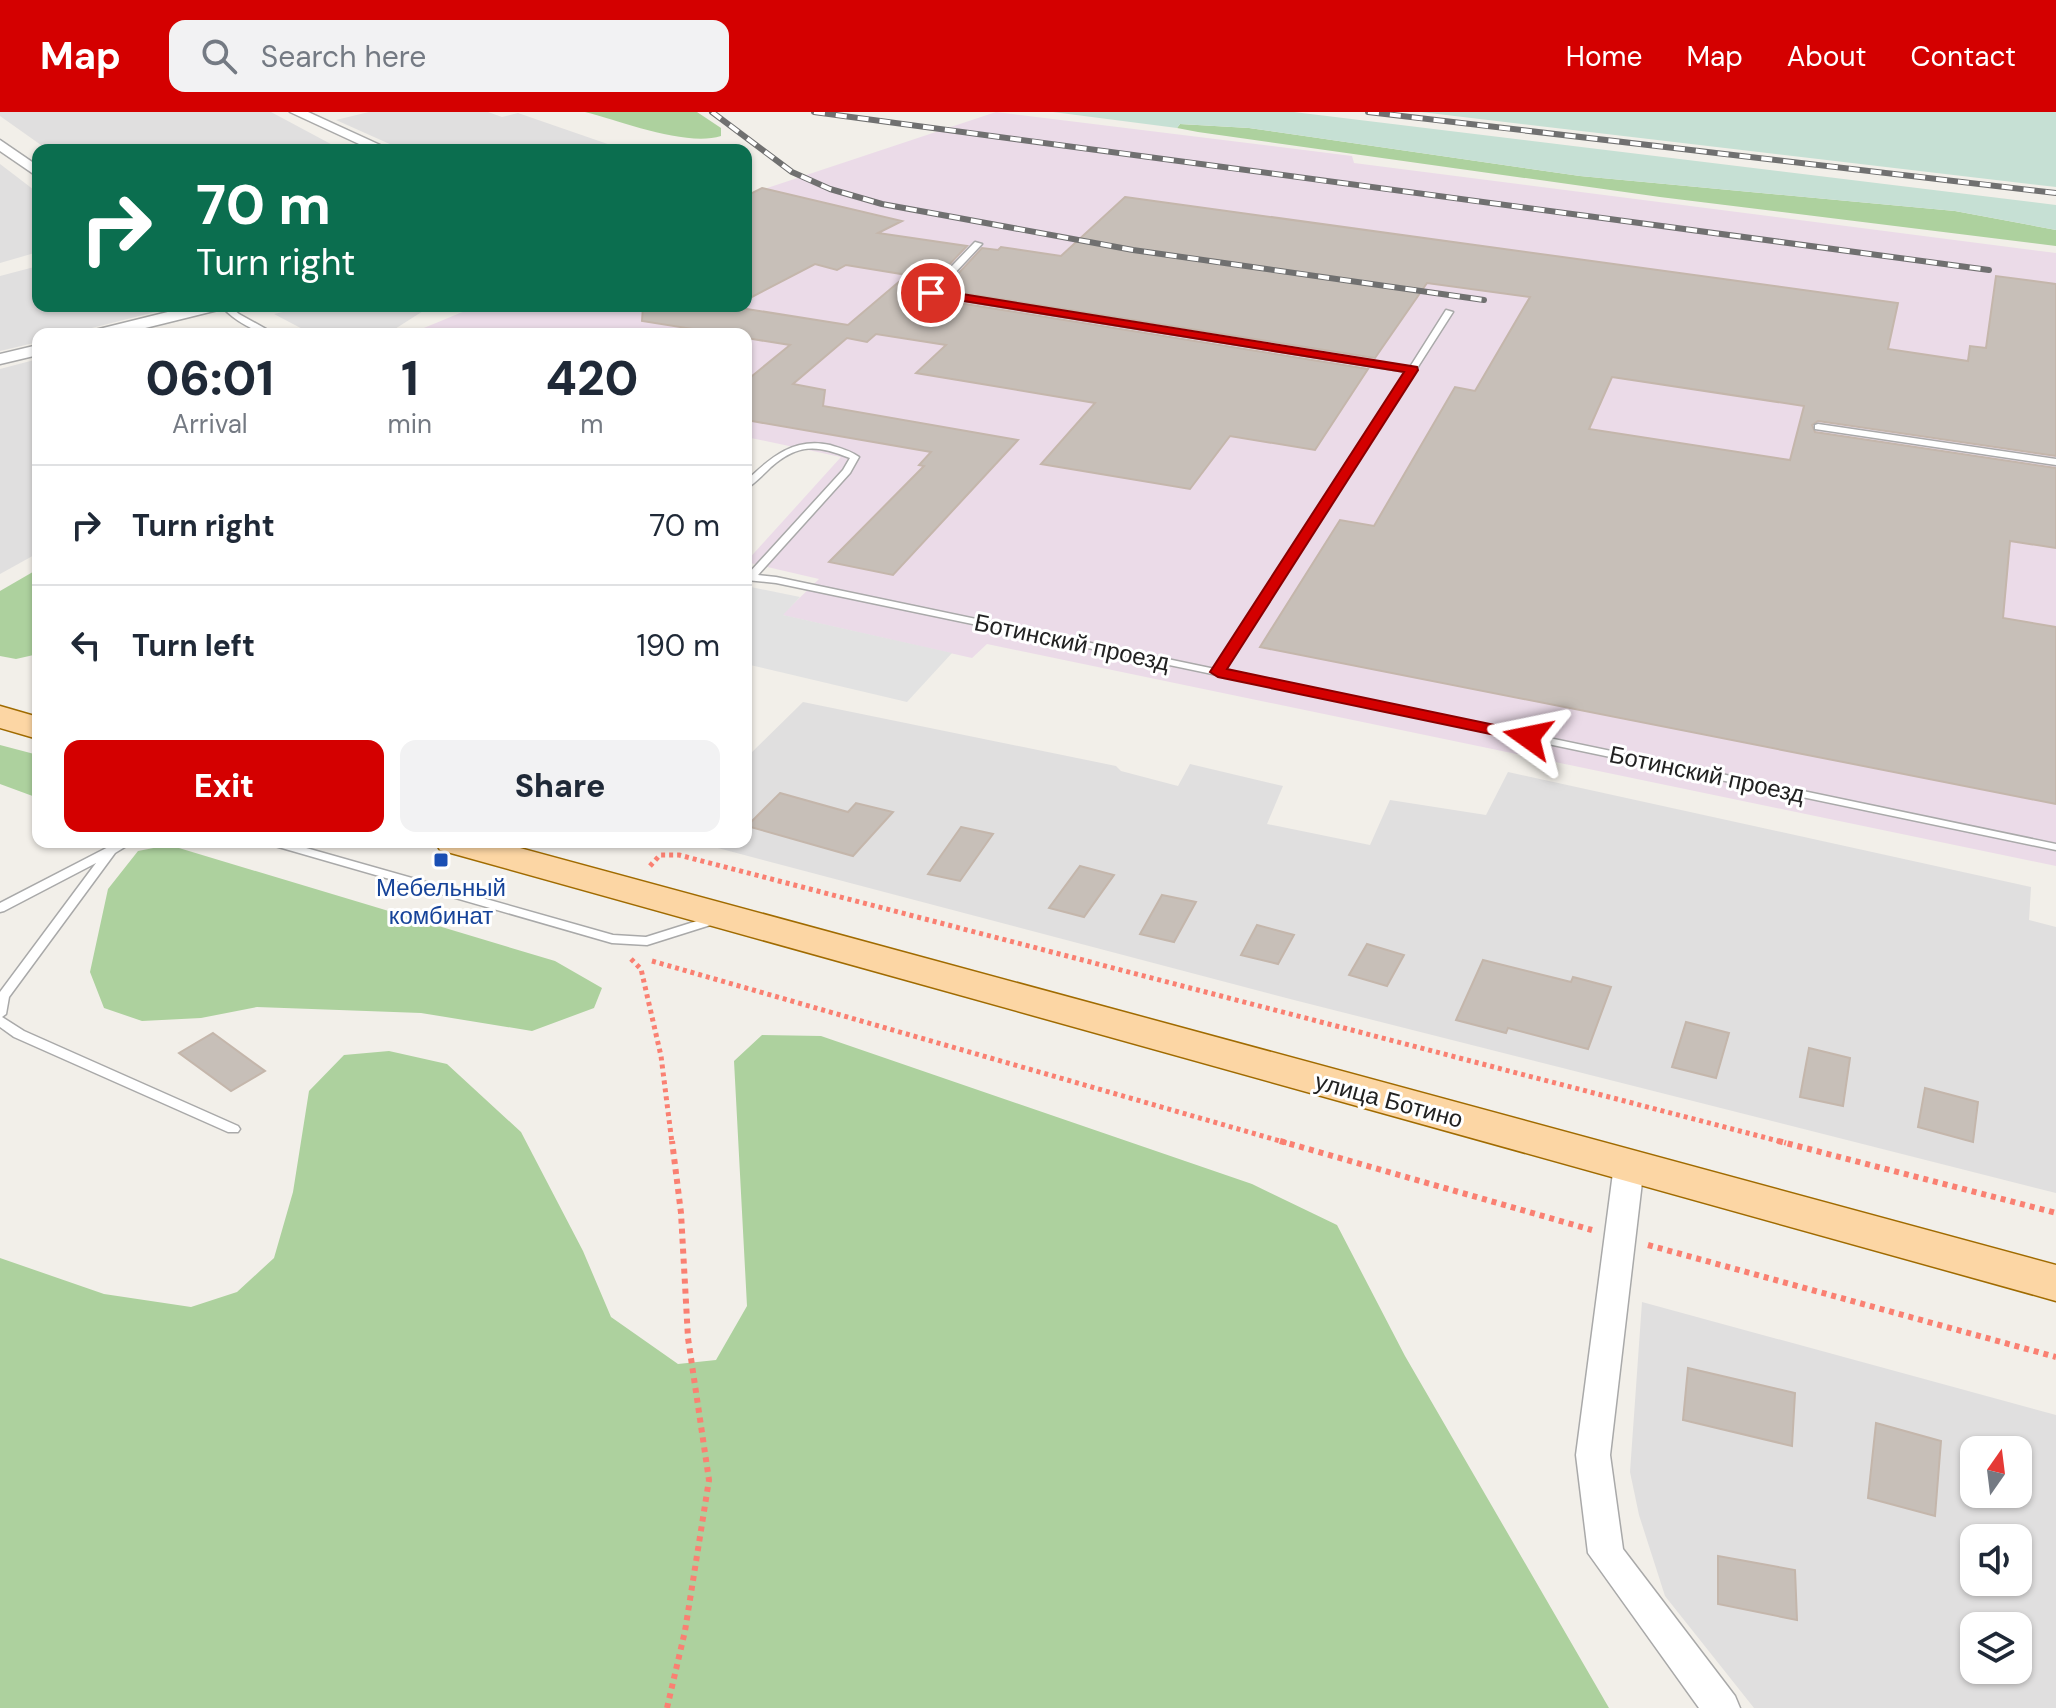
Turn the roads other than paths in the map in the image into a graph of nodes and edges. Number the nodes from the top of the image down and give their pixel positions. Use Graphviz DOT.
graph roads {
  1 [pos="297,112"];
  2 [pos="0,144"];
  3 [pos="370,144"];
  4 [pos="32,168"];
  5 [pos="978,244"];
  6 [pos="188,312"];
  7 [pos="232,312"];
  8 [pos="1449,312"];
  9 [pos="125,328"];
  10 [pos="259,328"];
  11 [pos="32,351"];
  12 [pos="0,359"];
  13 [pos="1412,370"];
  14 [pos="1818,427"];
  15 [pos="2056,462"];
  16 [pos="752,480"];
  17 [pos="752,573"];
  18 [pos="752,578"];
  19 [pos="1218,672"];
  20 [pos="0,717"];
  21 [pos="32,726"];
  22 [pos="2056,847"];
  23 [pos="115,848"];
  24 [pos="293,848"];
  25 [pos="476,848"];
  26 [pos="111,850"];
  27 [pos="0,908"];
  28 [pos="722,917"];
  29 [pos="0,1014"];
  30 [pos="0,1021"];
  31 [pos="233,1129"];
  32 [pos="1629,1165"];
  33 [pos="2056,1283"];
  34 [pos="1721,1708"];
  1 -- 3 [label="street"];
  2 -- 4 [label="street"];
  5 -- 13 [label="lane"];
  6 -- 9 [label="street"];
  7 -- 10 [label="lane"];
  8 -- 13 [label="lane"];
  11 -- 12 [label="street"];
  13 -- 19 [label="lane"];
  14 -- 15 [label="lane"];
  16 -- 17 [label="lane"];
  18 -- 19 [label="lane, Ботинский проезд"];
  19 -- 22 [label="lane, Ботинский проезд"];
  20 -- 21 [label="main road"];
  23 -- 26 [label="lane"];
  24 -- 28 [label="lane"];
  25 -- 28 [label="main road, улица Ботино"];
  26 -- 27 [label="lane"];
  26 -- 29 [label="lane"];
  28 -- 32 [label="main road, улица Ботино"];
  30 -- 31 [label="lane"];
  32 -- 33 [label="main road, улица Ботино"];
  32 -- 34 [label="street"];
}
